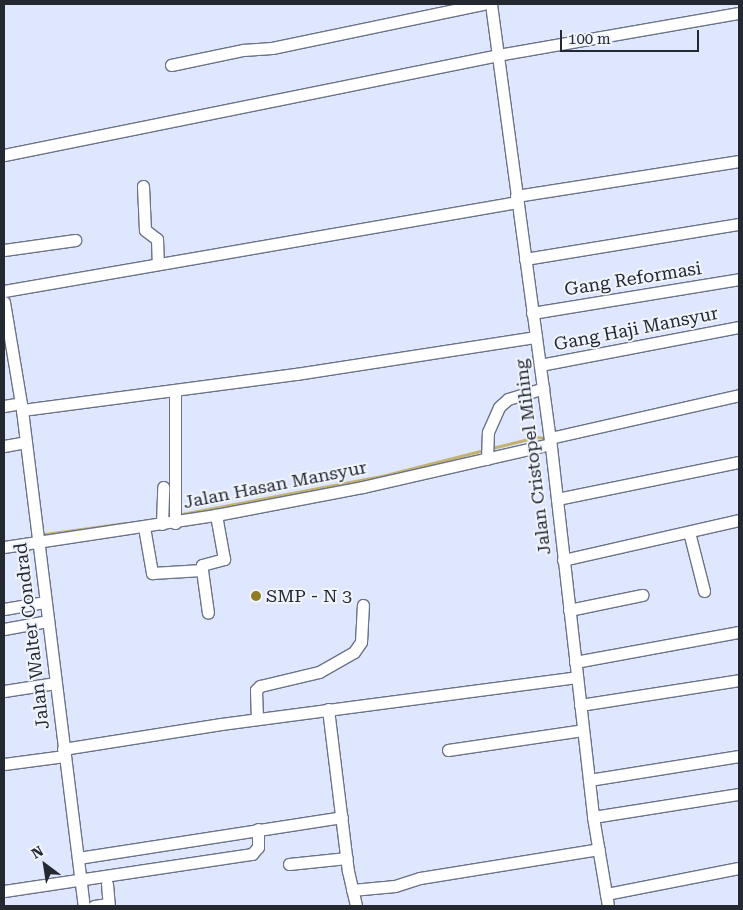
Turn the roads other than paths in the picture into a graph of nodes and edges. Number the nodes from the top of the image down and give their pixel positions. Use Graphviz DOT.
graph roads {
  1 [pos="482,4"];
  2 [pos="491,4"];
  3 [pos="739,13"];
  4 [pos="498,55"];
  5 [pos="171,65"];
  6 [pos="4,155"];
  7 [pos="739,161"];
  8 [pos="143,186"];
  9 [pos="517,199"];
  10 [pos="739,224"];
  11 [pos="75,240"];
  12 [pos="4,250"];
  13 [pos="525,259"];
  14 [pos="158,263"];
  15 [pos="739,279"];
  16 [pos="4,291"];
  17 [pos="4,302"];
  18 [pos="532,313"];
  19 [pos="739,327"];
  20 [pos="536,337"];
  21 [pos="540,365"];
  22 [pos="543,388"];
  23 [pos="175,390"];
  24 [pos="739,395"];
  25 [pos="4,406"];
  26 [pos="22,406"];
  27 [pos="550,441"];
  28 [pos="26,442"];
  29 [pos="4,446"];
  30 [pos="487,459"];
  31 [pos="739,462"];
  32 [pos="162,487"];
  33 [pos="557,499"];
  34 [pos="216,515"];
  35 [pos="739,520"];
  36 [pos="174,523"];
  37 [pos="162,524"];
  38 [pos="144,527"];
  39 [pos="689,532"];
  40 [pos="38,542"];
  41 [pos="4,547"];
  42 [pos="563,560"];
  43 [pos="202,570"];
  44 [pos="704,591"];
  45 [pos="642,595"];
  46 [pos="45,602"];
  47 [pos="363,605"];
  48 [pos="4,609"];
  49 [pos="569,610"];
  50 [pos="208,613"];
  51 [pos="48,621"];
  52 [pos="4,629"];
  53 [pos="739,632"];
  54 [pos="575,662"];
  55 [pos="576,676"];
  56 [pos="739,680"];
  57 [pos="55,683"];
  58 [pos="4,691"];
  59 [pos="580,705"];
  60 [pos="328,709"];
  61 [pos="257,719"];
  62 [pos="583,730"];
  63 [pos="448,750"];
  64 [pos="64,753"];
  65 [pos="739,756"];
  66 [pos="4,764"];
  67 [pos="589,780"];
  68 [pos="739,794"];
  69 [pos="342,817"];
  70 [pos="594,817"];
  71 [pos="258,829"];
  72 [pos="599,850"];
  73 [pos="78,858"];
  74 [pos="347,858"];
  75 [pos="289,864"];
  76 [pos="739,868"];
  77 [pos="80,878"];
  78 [pos="107,884"];
  79 [pos="352,890"];
  80 [pos="4,891"];
  81 [pos="607,900"];
  82 [pos="109,905"];
  83 [pos="84,906"];
  84 [pos="94,906"];
  85 [pos="356,906"];
  1 -- 5 [label="street"];
  2 -- 4 [label="street, Jalan Cristopel Mihing"];
  3 -- 4 [label="street"];
  4 -- 6 [label="street"];
  4 -- 9 [label="street, Jalan Cristopel Mihing"];
  7 -- 9 [label="street"];
  8 -- 14 [label="street"];
  9 -- 13 [label="street, Jalan Cristopel Mihing"];
  9 -- 14 [label="street"];
  10 -- 13 [label="street"];
  11 -- 12 [label="street"];
  13 -- 18 [label="street, Jalan Cristopel Mihing"];
  14 -- 16 [label="street"];
  15 -- 18 [label="street, Gang Reformasi"];
  17 -- 26 [label="street, Jalan Walter Condrad"];
  18 -- 20 [label="street, Jalan Cristopel Mihing"];
  19 -- 21 [label="street, Gang Haji Mansyur"];
  20 -- 21 [label="street, Jalan Cristopel Mihing"];
  20 -- 23 [label="street"];
  21 -- 22 [label="street, Jalan Cristopel Mihing"];
  22 -- 27 [label="street, Jalan Cristopel Mihing"];
  22 -- 30 [label="street"];
  23 -- 26 [label="street"];
  23 -- 36 [label="street"];
  24 -- 27 [label="street, Jalan Hasan Mansyur"];
  25 -- 26 [label="street"];
  26 -- 28 [label="street, Jalan Walter Condrad"];
  27 -- 30 [label="street, Jalan Hasan Mansyur"];
  27 -- 33 [label="street, Jalan Cristopel Mihing"];
  28 -- 29 [label="street"];
  28 -- 40 [label="street, Jalan Walter Condrad"];
  30 -- 34 [label="street, Jalan Hasan Mansyur"];
  31 -- 33 [label="street"];
  32 -- 37 [label="street"];
  33 -- 42 [label="street, Jalan Cristopel Mihing"];
  34 -- 36 [label="street, Jalan Hasan Mansyur"];
  34 -- 43 [label="street"];
  35 -- 39 [label="street"];
  36 -- 37 [label="street, Jalan Hasan Mansyur"];
  37 -- 38 [label="street, Jalan Hasan Mansyur"];
  38 -- 40 [label="street, Jalan Hasan Mansyur"];
  38 -- 43 [label="street"];
  39 -- 42 [label="street"];
  39 -- 44 [label="street"];
  40 -- 41 [label="street, Jalan Hasan Mansyur"];
  40 -- 46 [label="street, Jalan Walter Condrad"];
  42 -- 49 [label="street, Jalan Cristopel Mihing"];
  43 -- 50 [label="street"];
  45 -- 49 [label="street"];
  46 -- 48 [label="street"];
  46 -- 51 [label="street, Jalan Walter Condrad"];
  47 -- 61 [label="street"];
  49 -- 54 [label="street, Jalan Cristopel Mihing"];
  51 -- 52 [label="street"];
  51 -- 57 [label="street, Jalan Walter Condrad"];
  53 -- 54 [label="street"];
  54 -- 55 [label="street, Jalan Cristopel Mihing"];
  55 -- 59 [label="street, Jalan Cristopel Mihing"];
  55 -- 60 [label="street"];
  56 -- 59 [label="street"];
  57 -- 58 [label="street"];
  57 -- 64 [label="street, Jalan Walter Condrad"];
  59 -- 62 [label="street, Jalan Cristopel Mihing"];
  60 -- 61 [label="street"];
  60 -- 69 [label="street"];
  61 -- 64 [label="street"];
  62 -- 63 [label="street"];
  62 -- 67 [label="street, Jalan Cristopel Mihing"];
  64 -- 66 [label="street"];
  64 -- 73 [label="street, Jalan Walter Condrad"];
  65 -- 67 [label="street"];
  67 -- 70 [label="street, Jalan Cristopel Mihing"];
  68 -- 70 [label="street"];
  69 -- 71 [label="street"];
  69 -- 74 [label="street"];
  70 -- 72 [label="street, Jalan Cristopel Mihing"];
  71 -- 73 [label="street"];
  71 -- 77 [label="street"];
  72 -- 79 [label="street"];
  72 -- 81 [label="street, Jalan Cristopel Mihing"];
  73 -- 77 [label="street, Jalan Walter Condrad"];
  74 -- 75 [label="street"];
  74 -- 79 [label="street"];
  76 -- 81 [label="street"];
  77 -- 80 [label="street"];
  77 -- 83 [label="street, Jalan Walter Condrad"];
  78 -- 82 [label="street"];
  79 -- 85 [label="street"];
  82 -- 84 [label="street"];
}
